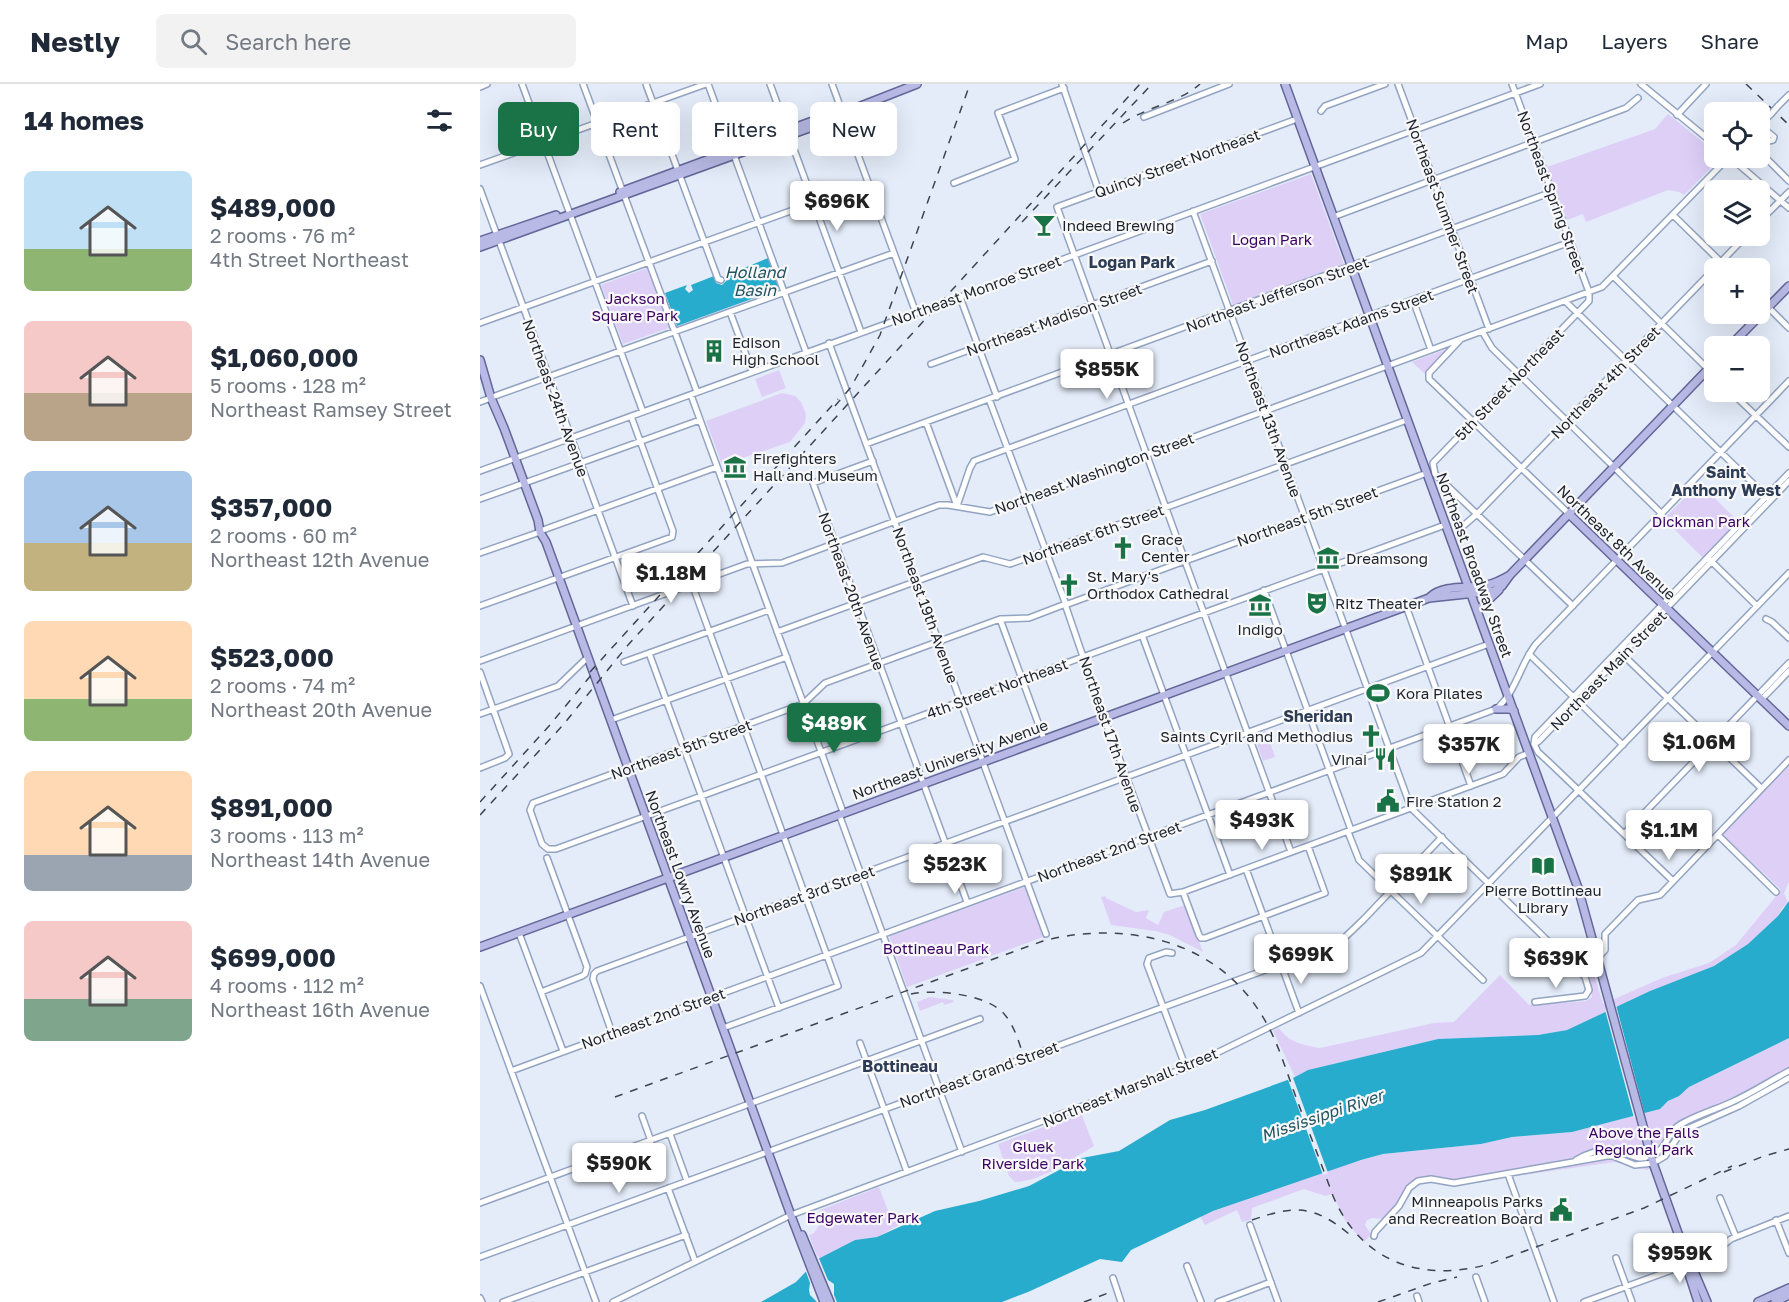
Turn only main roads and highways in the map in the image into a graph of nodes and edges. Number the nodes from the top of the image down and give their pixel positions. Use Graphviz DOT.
graph roads {
  1 [pos="926,84"];
  2 [pos="1285,84"];
  3 [pos="916,85"];
  4 [pos="497,237"];
  5 [pos="480,241"];
  6 [pos="480,247"];
  7 [pos="1789,286"];
  8 [pos="1740,336"];
  9 [pos="480,360"];
  10 [pos="1704,379"];
  11 [pos="1569,514"];
  12 [pos="1510,575"];
  13 [pos="1502,586"];
  14 [pos="1470,590"];
  15 [pos="1477,611"];
  16 [pos="1496,709"];
  17 [pos="1514,711"];
  18 [pos="1789,726"];
  19 [pos="668,877"];
  20 [pos="480,947"];
  21 [pos="808,1254"];
  22 [pos="1689,1264"];
  23 [pos="1789,1288"];
  24 [pos="1789,1295"];
  25 [pos="824,1302"];
  26 [pos="830,1302"];
  27 [pos="1698,1302"];
  28 [pos="1707,1302"];
  29 [pos="1758,1302"];
  30 [pos="1775,1302"];
  1 -- 3 [label="main road"];
  2 -- 14 [label="main road, Northeast Broadway Street"];
  3 -- 4 [label="main road"];
  4 -- 5 [label="main road"];
  4 -- 6 [label="main road"];
  7 -- 8 [label="main road"];
  9 -- 19 [label="main road, Northeast Lowry Avenue"];
  10 -- 11 [label="main road, Northeast University Avenue"];
  11 -- 12 [label="main road, Northeast University Avenue"];
  11 -- 18 [label="main road, Northeast 8th Avenue"];
  12 -- 13 [label="main road, Northeast University Avenue"];
  12 -- 14 [label="main road, Northeast University Avenue"];
  13 -- 14 [label="main road, Northeast University Avenue"];
  13 -- 15 [label="main road"];
  14 -- 15 [label="main road, Northeast Broadway Street"];
  14 -- 19 [label="main road, Northeast University Avenue"];
  15 -- 17 [label="main road, Northeast Broadway Street"];
  16 -- 17 [label="main road"];
  17 -- 22 [label="main road, Northeast Broadway Street, bridge"];
  19 -- 20 [label="main road, Northeast University Avenue"];
  19 -- 21 [label="main road, Northeast Lowry Avenue"];
  21 -- 25 [label="main road, Northeast Lowry Avenue"];
  21 -- 26 [label="main road, Northeast Lowry Avenue"];
  22 -- 27 [label="main road"];
  22 -- 28 [label="main road"];
  23 -- 29 [label="main road"];
  24 -- 30 [label="main road"];
}
